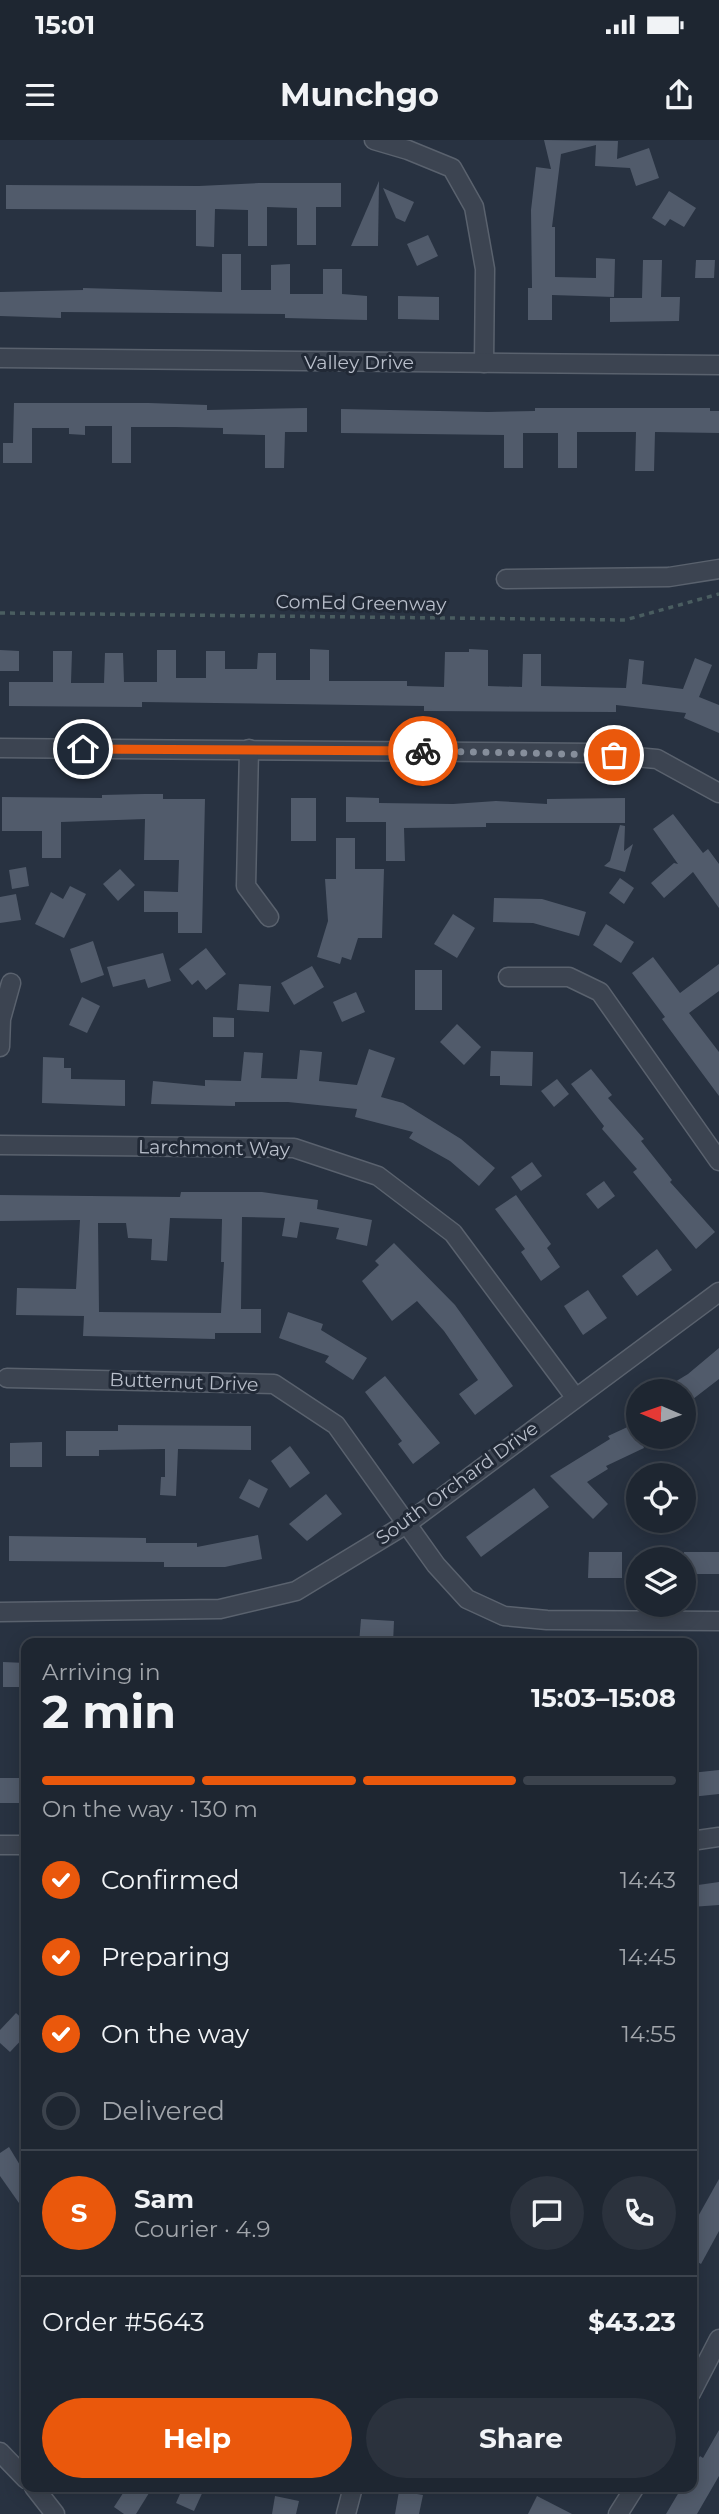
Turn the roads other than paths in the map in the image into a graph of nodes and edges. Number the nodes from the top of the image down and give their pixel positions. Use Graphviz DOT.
graph roads {
  1 [pos="374,140"];
  2 [pos="0,358"];
  3 [pos="484,363"];
  4 [pos="719,365"];
  5 [pos="719,569"];
  6 [pos="506,579"];
  7 [pos="0,748"];
  8 [pos="249,749"];
  9 [pos="719,793"];
  10 [pos="269,917"];
  11 [pos="508,977"];
  12 [pos="11,983"];
  13 [pos="0,1047"];
  14 [pos="0,1145"];
  15 [pos="719,1161"];
  16 [pos="719,1292"];
  17 [pos="7,1378"];
  18 [pos="575,1397"];
  19 [pos="408,1523"];
  20 [pos="0,1612"];
  21 [pos="719,1621"];
  22 [pos="719,1837"];
  23 [pos="697,1840"];
  24 [pos="0,1844"];
  25 [pos="21,1845"];
  26 [pos="719,2339"];
  27 [pos="697,2381"];
  28 [pos="0,2452"];
  29 [pos="21,2474"];
  30 [pos="45,2492"];
  31 [pos="352,2492"];
  32 [pos="632,2492"];
  33 [pos="55,2514"];
  34 [pos="346,2514"];
  35 [pos="618,2514"];
  1 -- 3 [label="street"];
  2 -- 3 [label="street, Valley Drive"];
  3 -- 4 [label="street, Valley Drive"];
  5 -- 6 [label="street"];
  7 -- 8 [label="street"];
  8 -- 9 [label="street"];
  8 -- 10 [label="street"];
  11 -- 15 [label="street"];
  12 -- 13 [label="street"];
  14 -- 18 [label="street, Larchmont Way"];
  16 -- 18 [label="street, South Orchard Drive"];
  17 -- 19 [label="street, Butternut Drive"];
  18 -- 19 [label="street, South Orchard Drive"];
  19 -- 20 [label="street, South Orchard Drive"];
  19 -- 21 [label="street, Butternut Drive"];
  22 -- 23 [label="street"];
  24 -- 25 [label="street"];
  26 -- 27 [label="street"];
  28 -- 29 [label="street"];
  30 -- 33 [label="street"];
  31 -- 34 [label="street"];
  32 -- 35 [label="street"];
}
